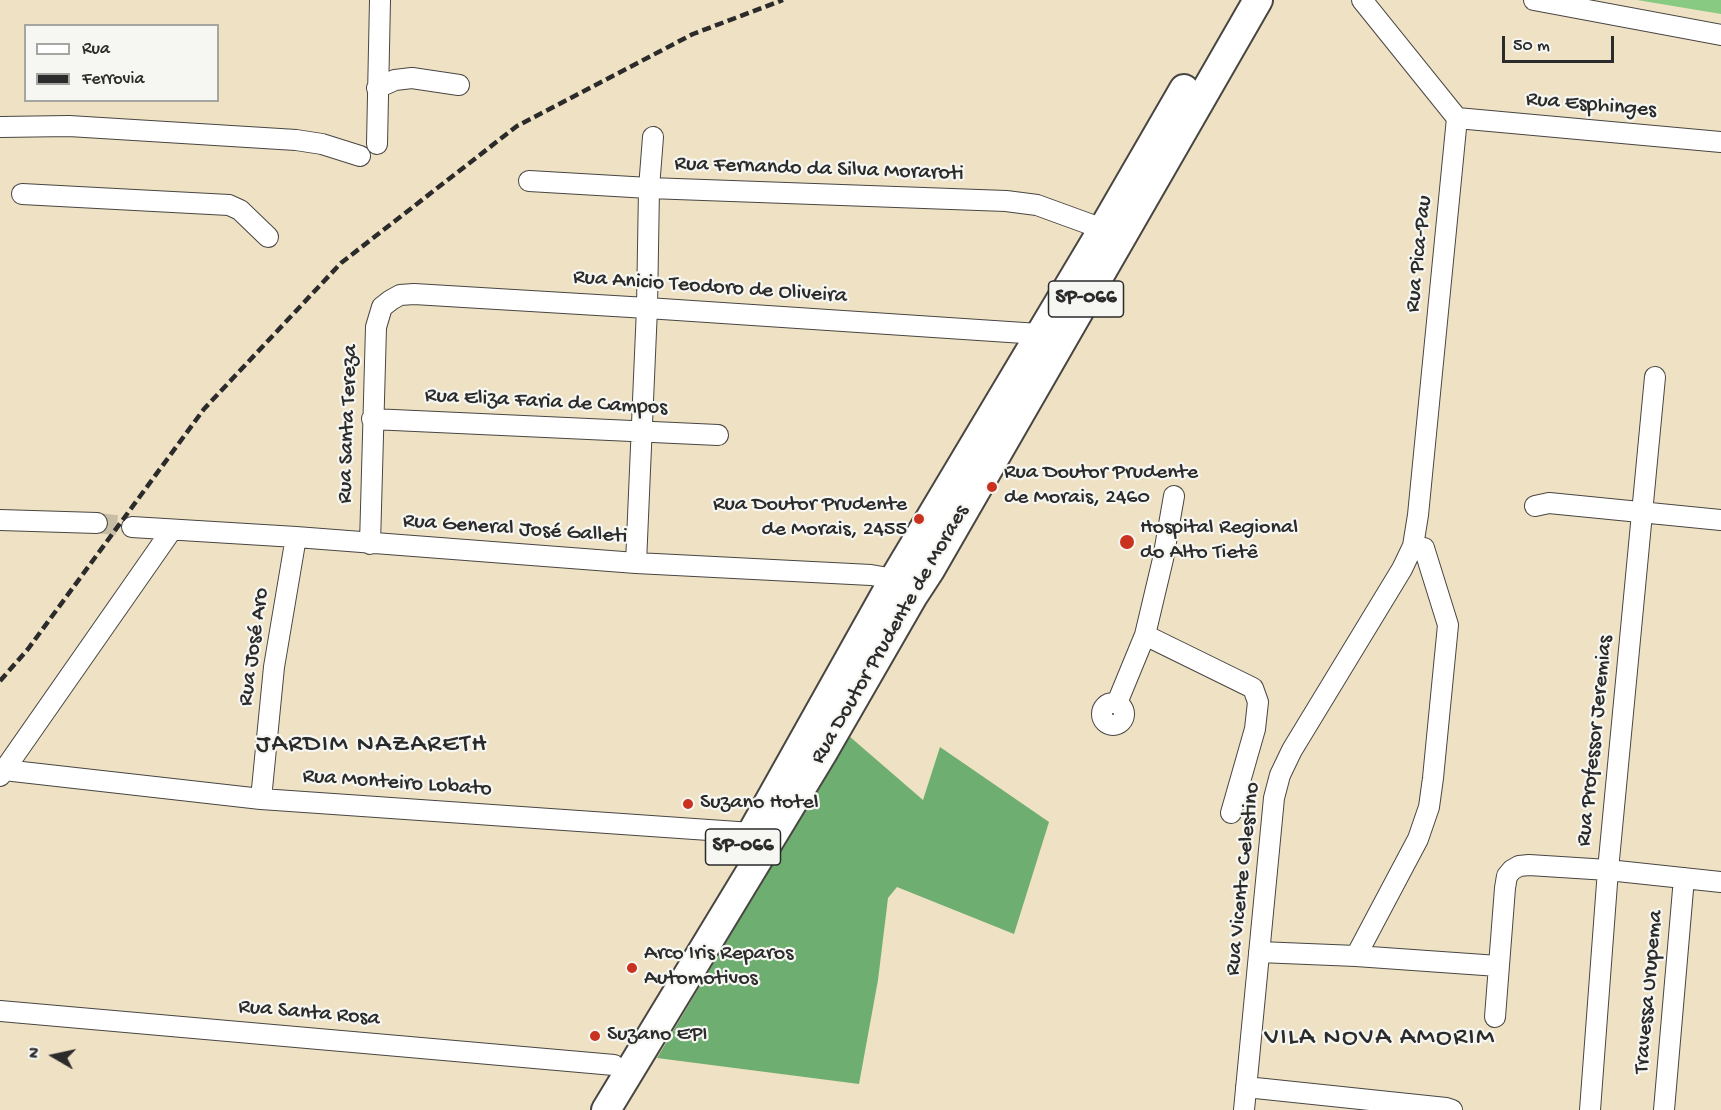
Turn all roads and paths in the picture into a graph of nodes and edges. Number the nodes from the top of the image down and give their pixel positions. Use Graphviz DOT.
graph roads {
  1 [pos="380,0"];
  2 [pos="1235,0"];
  3 [pos="1258,0"];
  4 [pos="1362,0"];
  5 [pos="1534,0"];
  6 [pos="1721,35"];
  7 [pos="459,85"];
  8 [pos="377,88"];
  9 [pos="1457,118"];
  10 [pos="0,127"];
  11 [pos="654,137"];
  12 [pos="1721,142"];
  13 [pos="377,144"];
  14 [pos="360,156"];
  15 [pos="530,181"];
  16 [pos="649,188"];
  17 [pos="21,194"];
  18 [pos="1103,229"];
  19 [pos="268,237"];
  20 [pos="382,307"];
  21 [pos="647,308"];
  22 [pos="1039,334"];
  23 [pos="1655,377"];
  24 [pos="372,419"];
  25 [pos="642,430"];
  26 [pos="718,435"];
  27 [pos="1174,496"];
  28 [pos="1535,506"];
  29 [pos="1642,513"];
  30 [pos="1721,519"];
  31 [pos="0,520"];
  32 [pos="98,523"];
  33 [pos="132,527"];
  34 [pos="171,531"];
  35 [pos="296,537"];
  36 [pos="369,544"];
  37 [pos="1413,546"];
  38 [pos="636,563"];
  39 [pos="903,588"];
  40 [pos="1145,635"];
  41 [pos="1116,703"];
  42 [pos="2,773"];
  43 [pos="261,799"];
  44 [pos="1231,813"];
  45 [pos="752,833"];
  46 [pos="1608,870"];
  47 [pos="1684,878"];
  48 [pos="1721,882"];
  49 [pos="1259,952"];
  50 [pos="1356,956"];
  51 [pos="1498,966"];
  52 [pos="0,1011"];
  53 [pos="1495,1017"];
  54 [pos="614,1065"];
  55 [pos="1246,1087"];
  56 [pos="1448,1109"];
  57 [pos="586,1110"];
  58 [pos="606,1110"];
  59 [pos="1244,1110"];
  60 [pos="1590,1110"];
  61 [pos="1664,1110"];
  1 -- 8 [label="street"];
  2 -- 18 [label="highway, Rua Doutor Prudente de Moraes / SP-066"];
  3 -- 39 [label="highway, Rua Doutor Prudente de Moraes / SP-066"];
  4 -- 9 [label="street"];
  5 -- 6 [label="street"];
  7 -- 8 [label="street"];
  8 -- 13 [label="street"];
  9 -- 12 [label="street, Rua Esphinges"];
  9 -- 37 [label="street, Rua Pica-Pau"];
  10 -- 14 [label="street"];
  11 -- 16 [label="street"];
  15 -- 16 [label="street, Rua Fernando da Silva Moraroti"];
  16 -- 18 [label="street, Rua Fernando da Silva Moraroti"];
  16 -- 21 [label="street"];
  17 -- 19 [label="street"];
  18 -- 22 [label="highway, Rua Doutor Prudente de Moraes / SP-066"];
  20 -- 21 [label="street, Rua Anicio Teodoro de Oliveira"];
  20 -- 24 [label="street, Rua Santa Tereza"];
  21 -- 22 [label="street, Rua Anicio Teodoro de Oliveira"];
  21 -- 25 [label="street"];
  22 -- 39 [label="highway, Rua Doutor Prudente de Moraes / SP-066"];
  23 -- 29 [label="street, Rua Professor Jeremias"];
  24 -- 25 [label="street, Rua Eliza Faria de Campos"];
  24 -- 36 [label="street, Rua Santa Tereza"];
  25 -- 26 [label="street, Rua Eliza Faria de Campos"];
  25 -- 38 [label="street"];
  27 -- 40 [label="street"];
  28 -- 29 [label="street"];
  29 -- 30 [label="street"];
  29 -- 46 [label="street, Rua Professor Jeremias"];
  31 -- 32 [label="street"];
  33 -- 34 [label="street, Rua General José Galleti"];
  34 -- 35 [label="street, Rua General José Galleti"];
  34 -- 42 [label="street"];
  35 -- 36 [label="street, Rua General José Galleti"];
  35 -- 43 [label="street, Rua José Aro"];
  36 -- 38 [label="street, Rua General José Galleti"];
  37 -- 49 [label="street, Rua Vicente Celestino"];
  37 -- 50 [label="street"];
  38 -- 39 [label="street, Rua General José Galleti"];
  39 -- 45 [label="highway, Rua Doutor Prudente de Moraes / SP-066"];
  39 -- 58 [label="highway, Rua Doutor Prudente de Moraes / SP-066"];
  40 -- 41 [label="street"];
  40 -- 44 [label="street"];
  42 -- 43 [label="street, Rua Monteiro Lobato"];
  43 -- 45 [label="street, Rua Monteiro Lobato"];
  45 -- 54 [label="highway, Rua Doutor Prudente de Moraes / SP-066"];
  46 -- 47 [label="street"];
  46 -- 51 [label="street"];
  46 -- 60 [label="street, Rua Professor Jeremias"];
  47 -- 48 [label="street"];
  47 -- 61 [label="street, Travessa Urupema"];
  49 -- 50 [label="street"];
  49 -- 55 [label="street, Rua Vicente Celestino"];
  50 -- 51 [label="street"];
  51 -- 53 [label="street"];
  52 -- 54 [label="street, Rua Santa Rosa"];
  54 -- 57 [label="highway, Rua Doutor Prudente de Moraes / SP-066"];
  55 -- 56 [label="street"];
  55 -- 59 [label="street, Rua Vicente Celestino"];
}
